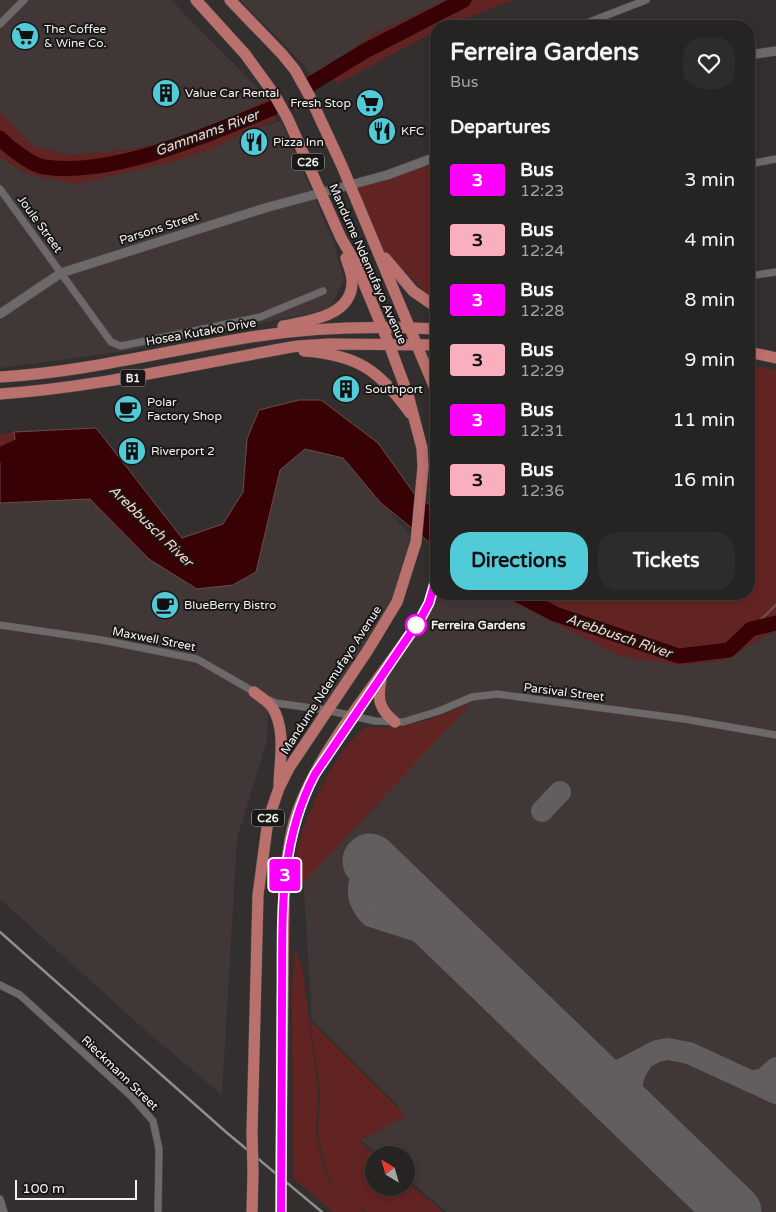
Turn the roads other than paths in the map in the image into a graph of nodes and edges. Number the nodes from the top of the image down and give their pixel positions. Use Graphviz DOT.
graph roads {
  1 [pos="24,0"];
  2 [pos="196,0"];
  3 [pos="230,0"];
  4 [pos="646,0"];
  5 [pos="594,20"];
  6 [pos="0,24"];
  7 [pos="776,51"];
  8 [pos="755,54"];
  9 [pos="430,159"];
  10 [pos="776,159"];
  11 [pos="755,163"];
  12 [pos="349,185"];
  13 [pos="0,188"];
  14 [pos="321,192"];
  15 [pos="341,238"];
  16 [pos="373,240"];
  17 [pos="61,272"];
  18 [pos="776,272"];
  19 [pos="755,275"];
  20 [pos="323,291"];
  21 [pos="430,303"];
  22 [pos="0,314"];
  23 [pos="381,327"];
  24 [pos="409,328"];
  25 [pos="430,330"];
  26 [pos="389,344"];
  27 [pos="416,344"];
  28 [pos="430,345"];
  29 [pos="194,347"];
  30 [pos="265,352"];
  31 [pos="755,353"];
  32 [pos="776,358"];
  33 [pos="2,375"];
  34 [pos="430,377"];
  35 [pos="0,394"];
  36 [pos="417,422"];
  37 [pos="430,600"];
  38 [pos="0,625"];
  39 [pos="382,673"];
  40 [pos="254,692"];
  41 [pos="326,710"];
  42 [pos="352,716"];
  43 [pos="395,722"];
  44 [pos="776,735"];
  45 [pos="279,788"];
  46 [pos="0,985"];
  47 [pos="0,1199"];
  48 [pos="4,1212"];
  49 [pos="158,1212"];
  50 [pos="252,1212"];
  51 [pos="281,1212"];
  1 -- 6 [label="street"];
  2 -- 14 [label="main road, Mandume Ndemufayo Avenue / C26"];
  3 -- 12 [label="main road, Mandume Ndemufayo Avenue / C26"];
  4 -- 5 [label="street"];
  7 -- 8 [label="street"];
  9 -- 12 [label="street, Parsons Street"];
  10 -- 11 [label="street"];
  12 -- 14 [label="street, Parsons Street"];
  12 -- 16 [label="main road, Mandume Ndemufayo Avenue / C26"];
  13 -- 17 [label="street, Joule Street"];
  14 -- 15 [label="main road, Mandume Ndemufayo Avenue / C26"];
  14 -- 17 [label="street, Parsons Street"];
  15 -- 23 [label="main road, Mandume Ndemufayo Avenue / C26"];
  15 -- 29 [label="main road"];
  16 -- 21 [label="main road"];
  16 -- 24 [label="main road, Mandume Ndemufayo Avenue / C26"];
  17 -- 20 [label="street, Joule Street"];
  17 -- 22 [label="street, Parsons Street"];
  18 -- 19 [label="street"];
  23 -- 24 [label="main road, Hosea Kutako Drive / B1"];
  23 -- 26 [label="main road, Mandume Ndemufayo Avenue / C26"];
  23 -- 29 [label="main road, Hosea Kutako Drive / B1"];
  24 -- 25 [label="main road, B1"];
  24 -- 27 [label="main road, Mandume Ndemufayo Avenue / C26"];
  26 -- 27 [label="main road"];
  26 -- 30 [label="main road, B1"];
  26 -- 36 [label="main road, Mandume Ndemufayo Avenue / C26"];
  27 -- 28 [label="main road"];
  27 -- 34 [label="main road, Mandume Ndemufayo Avenue / C26"];
  29 -- 33 [label="main road, Hosea Kutako Drive / B1"];
  30 -- 35 [label="main road, B1"];
  30 -- 36 [label="main road"];
  31 -- 32 [label="main road"];
  36 -- 41 [label="main road, Mandume Ndemufayo Avenue / C26"];
  37 -- 39 [label="main road, C26"];
  38 -- 40 [label="street, Maxwell Street"];
  39 -- 42 [label="main road, C26"];
  39 -- 43 [label="main road"];
  40 -- 41 [label="street, Maxwell Street"];
  40 -- 45 [label="main road"];
  41 -- 42 [label="street, Maxwell Street"];
  41 -- 45 [label="main road, Mandume Ndemufayo Avenue / C26"];
  42 -- 43 [label="street, Parsival Street"];
  42 -- 51 [label="main road, C26, bridge"];
  43 -- 44 [label="street, Parsival Street"];
  45 -- 50 [label="main road, Mandume Ndemufayo Avenue / C26, bridge"];
  46 -- 49 [label="street, Rieckmann Street"];
  47 -- 48 [label="street"];
}
